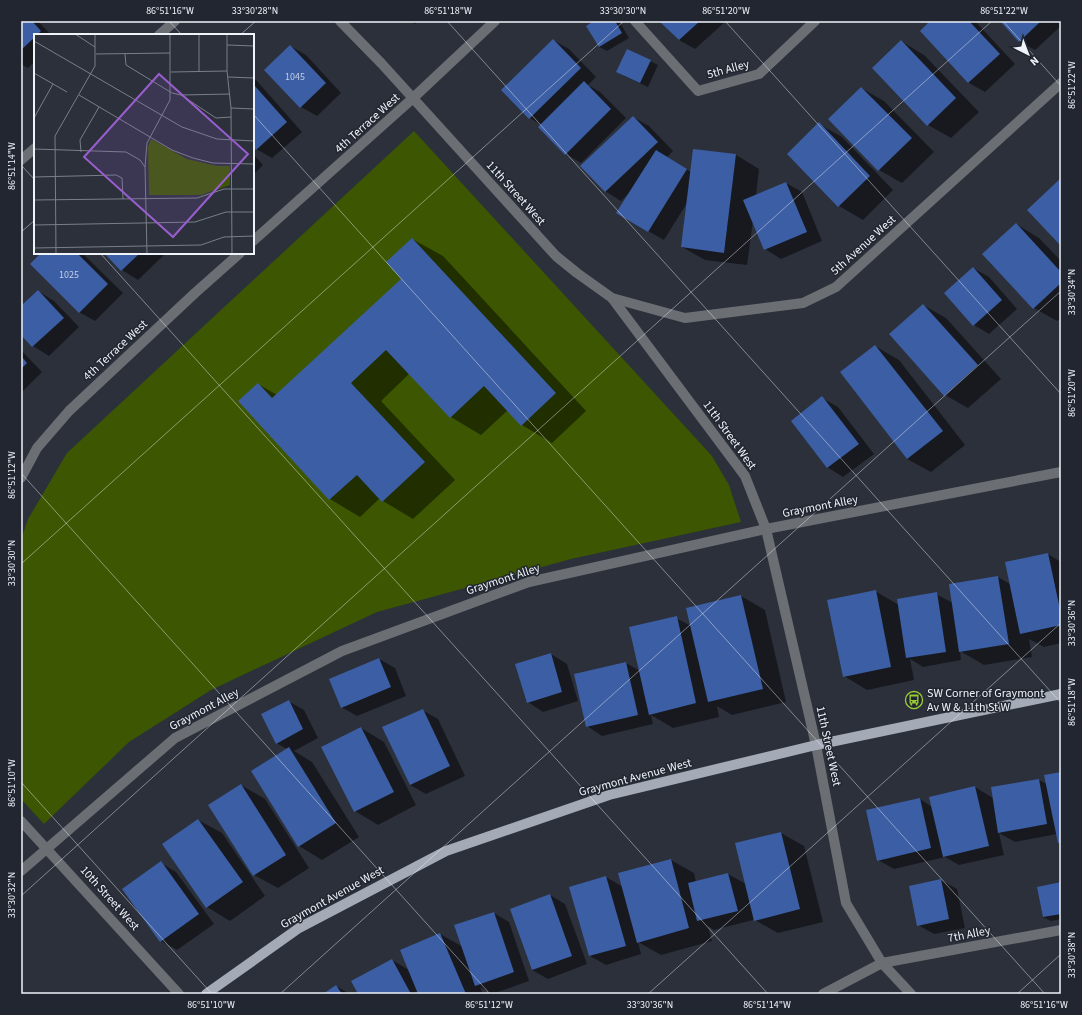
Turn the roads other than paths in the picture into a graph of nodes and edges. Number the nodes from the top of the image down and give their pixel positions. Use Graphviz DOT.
graph roads {
  1 [pos="174,21"];
  2 [pos="340,21"];
  3 [pos="495,21"];
  4 [pos="635,21"];
  5 [pos="814,21"];
  6 [pos="160,34"];
  7 [pos="1061,83"];
  8 [pos="412,99"];
  9 [pos="34,149"];
  10 [pos="21,160"];
  11 [pos="254,241"];
  12 [pos="239,254"];
  13 [pos="612,298"];
  14 [pos="1061,472"];
  15 [pos="21,478"];
  16 [pos="766,529"];
  17 [pos="1061,694"];
  18 [pos="816,745"];
  19 [pos="21,821"];
  20 [pos="47,849"];
  21 [pos="21,871"];
  22 [pos="1061,930"];
  23 [pos="882,963"];
  24 [pos="179,994"];
  25 [pos="206,994"];
  26 [pos="823,994"];
  27 [pos="911,994"];
  1 -- 6 [label="street"];
  2 -- 8 [label="street, 11th Street West"];
  3 -- 8 [label="street, 4th Terrace West"];
  4 -- 5 [label="street, 5th Alley"];
  7 -- 13 [label="street, 5th Avenue West"];
  8 -- 11 [label="street, 4th Terrace West"];
  8 -- 13 [label="street, 11th Street West"];
  9 -- 10 [label="street"];
  12 -- 15 [label="street, 4th Terrace West"];
  13 -- 16 [label="street, 11th Street West"];
  14 -- 16 [label="street, Graymont Alley"];
  16 -- 18 [label="street, 11th Street West"];
  16 -- 20 [label="street, Graymont Alley"];
  17 -- 18 [label="main road, Graymont Avenue West"];
  18 -- 23 [label="street, 11th Street West"];
  18 -- 25 [label="main road, Graymont Avenue West"];
  19 -- 20 [label="street, 10th Street West"];
  20 -- 21 [label="street, Graymont Alley"];
  20 -- 24 [label="street, 10th Street West"];
  22 -- 23 [label="street, 7th Alley"];
  23 -- 26 [label="street, 7th Alley"];
  23 -- 27 [label="street, 11th Street West"];
}
